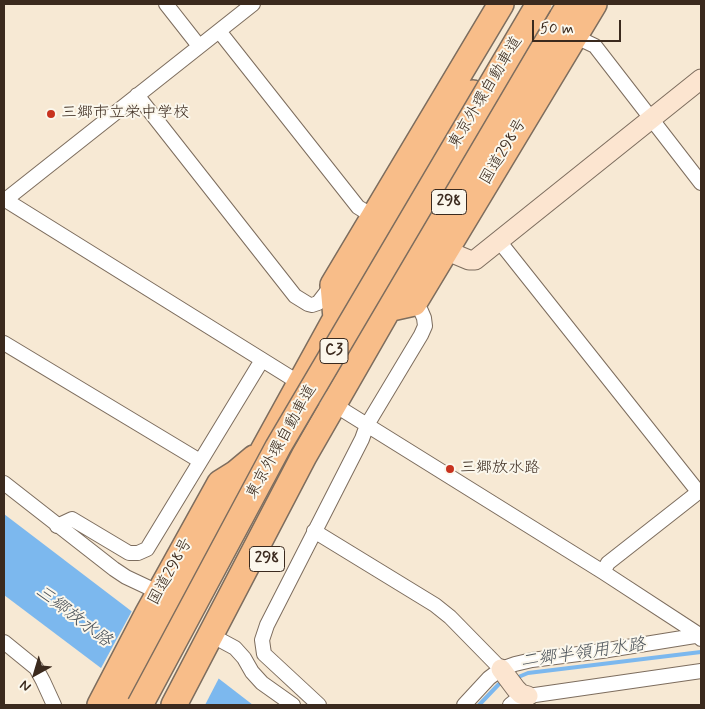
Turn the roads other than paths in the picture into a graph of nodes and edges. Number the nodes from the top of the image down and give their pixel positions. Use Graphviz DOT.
graph roads {
  1 [pos="166,4"];
  2 [pos="253,4"];
  3 [pos="501,4"];
  4 [pos="528,4"];
  5 [pos="539,4"];
  6 [pos="557,4"];
  7 [pos="570,4"];
  8 [pos="594,4"];
  9 [pos="220,31"];
  10 [pos="574,36"];
  11 [pos="199,46"];
  12 [pos="701,79"];
  13 [pos="137,95"];
  14 [pos="650,119"];
  15 [pos="701,183"];
  16 [pos="4,200"];
  17 [pos="374,217"];
  18 [pos="498,241"];
  19 [pos="445,250"];
  20 [pos="333,285"];
  21 [pos="414,303"];
  22 [pos="387,309"];
  23 [pos="336,318"];
  24 [pos="4,343"];
  25 [pos="262,360"];
  26 [pos="300,383"];
  27 [pos="334,404"];
  28 [pos="367,425"];
  29 [pos="200,462"];
  30 [pos="4,483"];
  31 [pos="701,491"];
  32 [pos="57,526"];
  33 [pos="314,532"];
  34 [pos="603,572"];
  35 [pos="162,606"];
  36 [pos="700,636"];
  37 [pos="4,642"];
  38 [pos="215,642"];
  39 [pos="501,669"];
  40 [pos="701,671"];
  41 [pos="534,701"];
  42 [pos="54,705"];
  43 [pos="100,705"];
  44 [pos="126,705"];
  45 [pos="140,705"];
  46 [pos="158,705"];
  47 [pos="174,705"];
  48 [pos="188,705"];
  49 [pos="293,705"];
  50 [pos="319,705"];
  51 [pos="464,705"];
  52 [pos="510,705"];
  1 -- 11 [label="street"];
  2 -- 9 [label="street"];
  3 -- 17 [label="highway"];
  4 -- 23 [label="highway, 国道298号 / 298"];
  5 -- 45 [label="highway, 東京外環自動車道 / C3, bridge"];
  6 -- 46 [label="highway, 東京外環自動車道 / C3"];
  7 -- 22 [label="highway, 国道298号 / 298"];
  8 -- 10 [label="highway, 国道298号 / 298"];
  9 -- 11 [label="street"];
  9 -- 17 [label="street"];
  10 -- 14 [label="street"];
  10 -- 19 [label="highway, 国道298号 / 298"];
  11 -- 13 [label="street"];
  12 -- 14 [label="street"];
  13 -- 16 [label="street"];
  13 -- 20 [label="street"];
  14 -- 15 [label="street"];
  14 -- 18 [label="street"];
  16 -- 25 [label="street"];
  17 -- 20 [label="highway"];
  18 -- 19 [label="street"];
  18 -- 31 [label="street"];
  19 -- 21 [label="highway, 国道298号 / 298"];
  20 -- 23 [label="highway"];
  21 -- 22 [label="highway"];
  21 -- 28 [label="street"];
  22 -- 27 [label="highway, 国道298号 / 298"];
  23 -- 26 [label="highway, 国道298号 / 298"];
  24 -- 29 [label="street"];
  25 -- 26 [label="street"];
  25 -- 29 [label="street"];
  26 -- 27 [label="street"];
  26 -- 35 [label="highway, 国道298号 / 298"];
  27 -- 28 [label="street"];
  27 -- 38 [label="highway, 国道298号 / 298"];
  28 -- 33 [label="street"];
  28 -- 34 [label="street"];
  29 -- 32 [label="street"];
  30 -- 32 [label="street"];
  31 -- 34 [label="street"];
  32 -- 35 [label="street"];
  33 -- 39 [label="street"];
  33 -- 50 [label="street"];
  34 -- 36 [label="street"];
  35 -- 43 [label="highway, 国道298号 / 298"];
  35 -- 44 [label="highway, 国道298号 / 298"];
  36 -- 39 [label="street"];
  37 -- 42 [label="street"];
  38 -- 47 [label="highway, 国道298号 / 298"];
  38 -- 48 [label="highway, 国道298号 / 298"];
  38 -- 49 [label="street"];
  39 -- 41 [label="street"];
  39 -- 51 [label="street"];
  40 -- 41 [label="street"];
  41 -- 52 [label="street"];
}
